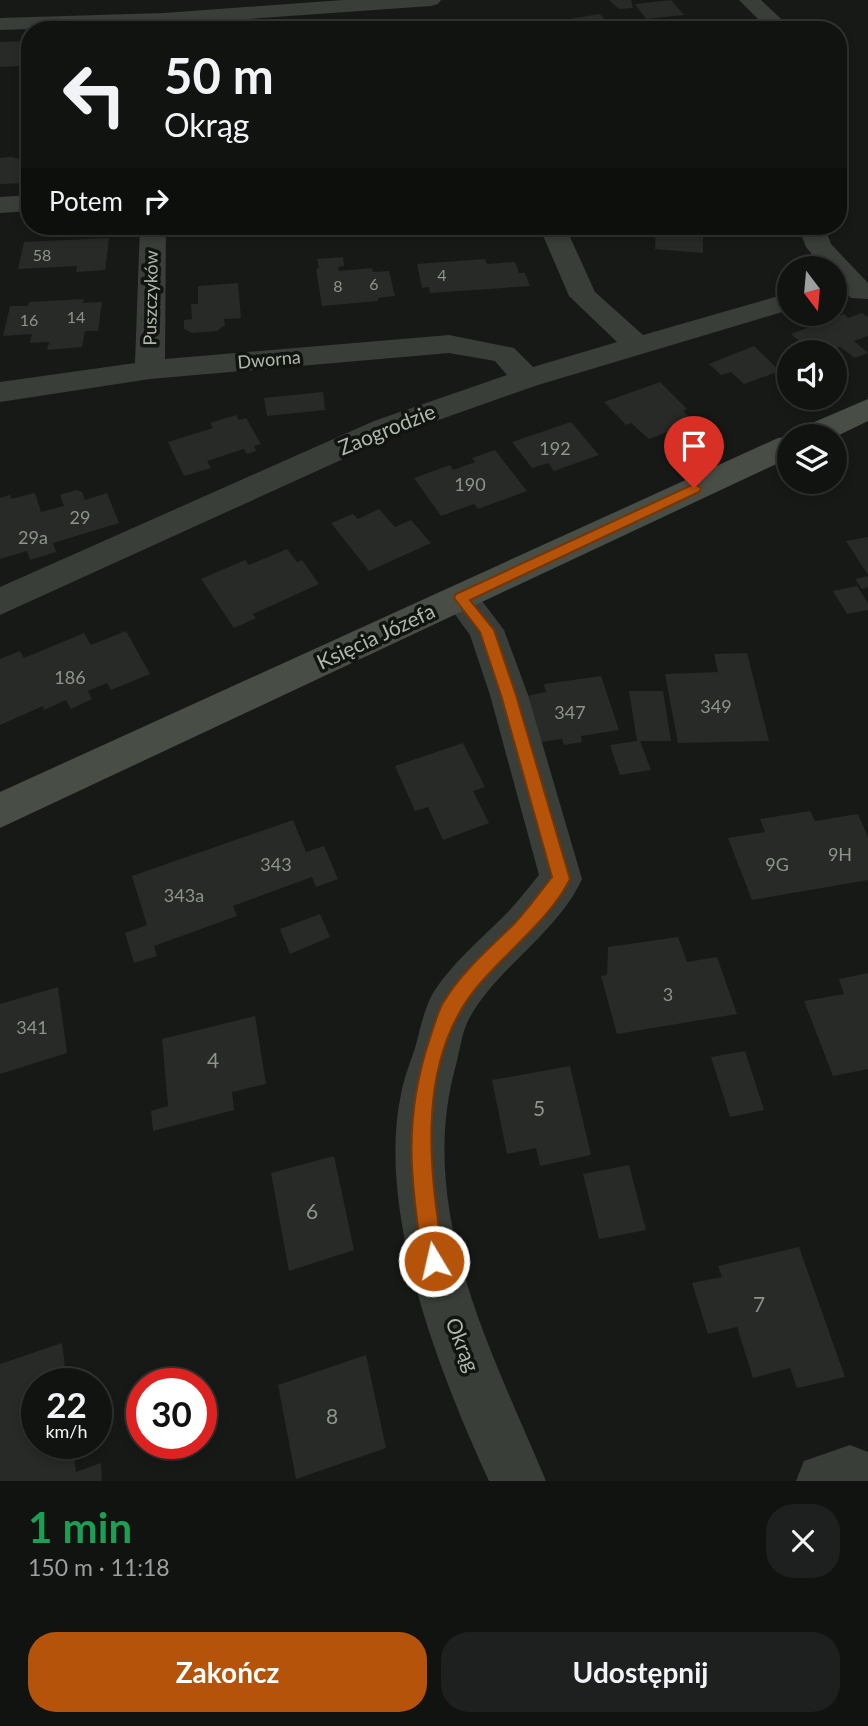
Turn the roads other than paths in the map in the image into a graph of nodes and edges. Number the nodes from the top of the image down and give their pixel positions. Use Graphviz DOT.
graph roads {
  1 [pos="431,0"];
  2 [pos="749,0"];
  3 [pos="161,16"];
  4 [pos="46,21"];
  5 [pos="772,21"];
  6 [pos="21,22"];
  7 [pos="0,23"];
  8 [pos="21,204"];
  9 [pos="0,205"];
  10 [pos="153,235"];
  11 [pos="556,235"];
  12 [pos="814,235"];
  13 [pos="855,293"];
  14 [pos="777,304"];
  15 [pos="636,344"];
  16 [pos="150,370"];
  17 [pos="527,378"];
  18 [pos="0,393"];
  19 [pos="868,409"];
  20 [pos="835,424"];
  21 [pos="777,451"];
  22 [pos="461,598"];
  23 [pos="0,602"];
  24 [pos="0,811"];
  25 [pos="517,1481"];
  26 [pos="824,1481"];
  27 [pos="853,1481"];
  1 -- 3 [label="street"];
  2 -- 5 [label="street"];
  3 -- 4 [label="street"];
  6 -- 7 [label="street"];
  8 -- 9 [label="street"];
  10 -- 16 [label="street, Puszczyków"];
  11 -- 15 [label="street"];
  12 -- 13 [label="street"];
  14 -- 15 [label="street, Zaogrodzie"];
  15 -- 17 [label="street, Zaogrodzie"];
  16 -- 17 [label="street, Dworna"];
  16 -- 18 [label="street, Dworna"];
  17 -- 23 [label="street, Zaogrodzie"];
  19 -- 20 [label="street"];
  21 -- 22 [label="street, Księcia Józefa"];
  22 -- 24 [label="street, Księcia Józefa"];
  22 -- 25 [label="street, Okrąg"];
  26 -- 27 [label="street"];
}
